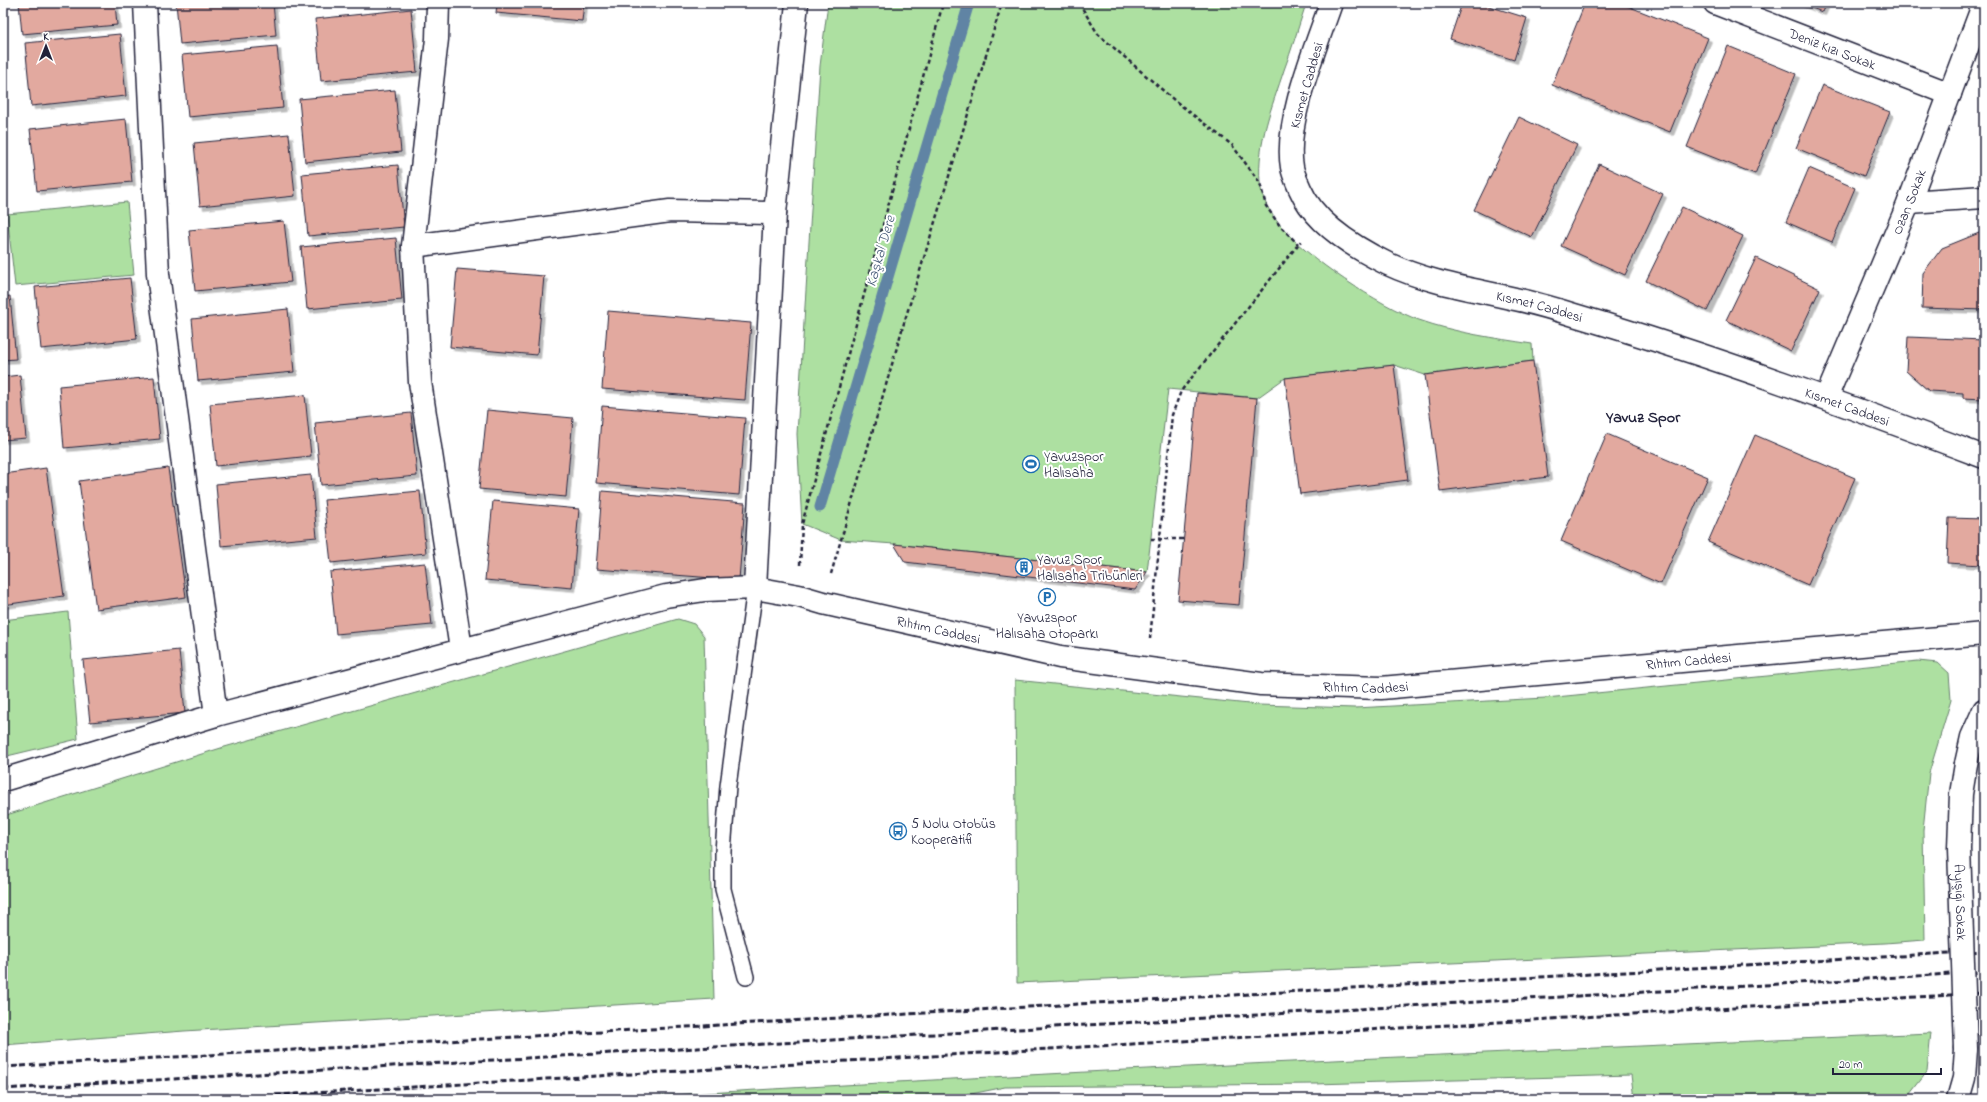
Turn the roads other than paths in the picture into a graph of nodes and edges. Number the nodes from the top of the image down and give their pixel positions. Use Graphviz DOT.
graph roads {
  1 [pos="145,3"];
  2 [pos="438,3"];
  3 [pos="797,3"];
  4 [pos="1331,3"];
  5 [pos="1715,3"];
  6 [pos="1984,3"];
  7 [pos="1950,94"];
  8 [pos="1984,197"];
  9 [pos="1909,202"];
  10 [pos="775,213"];
  11 [pos="413,246"];
  12 [pos="1826,398"];
  13 [pos="1984,457"];
  14 [pos="756,588"];
  15 [pos="1984,634"];
  16 [pos="461,649"];
  17 [pos="1984,710"];
  18 [pos="216,715"];
  19 [pos="3,780"];
  20 [pos="746,977"];
  21 [pos="1958,1099"];
  1 -- 18 [label="street"];
  2 -- 11 [label="street"];
  3 -- 10 [label="street"];
  4 -- 12 [label="street, Kısmet Caddesi"];
  5 -- 7 [label="street, Deniz Kızı Sokak"];
  6 -- 7 [label="street, Ozan Sokak"];
  7 -- 9 [label="street, Ozan Sokak"];
  8 -- 9 [label="street"];
  9 -- 12 [label="street, Ozan Sokak"];
  10 -- 11 [label="street"];
  10 -- 14 [label="street"];
  11 -- 16 [label="street"];
  12 -- 13 [label="street, Kısmet Caddesi"];
  14 -- 15 [label="street, Rıhtım Caddesi"];
  14 -- 16 [label="street, Rıhtım Caddesi"];
  14 -- 20 [label="lane"];
  16 -- 18 [label="street, Rıhtım Caddesi"];
  17 -- 21 [label="street, Ayışığı Sokak, bridge"];
  18 -- 19 [label="street, Rıhtım Caddesi"];
}
